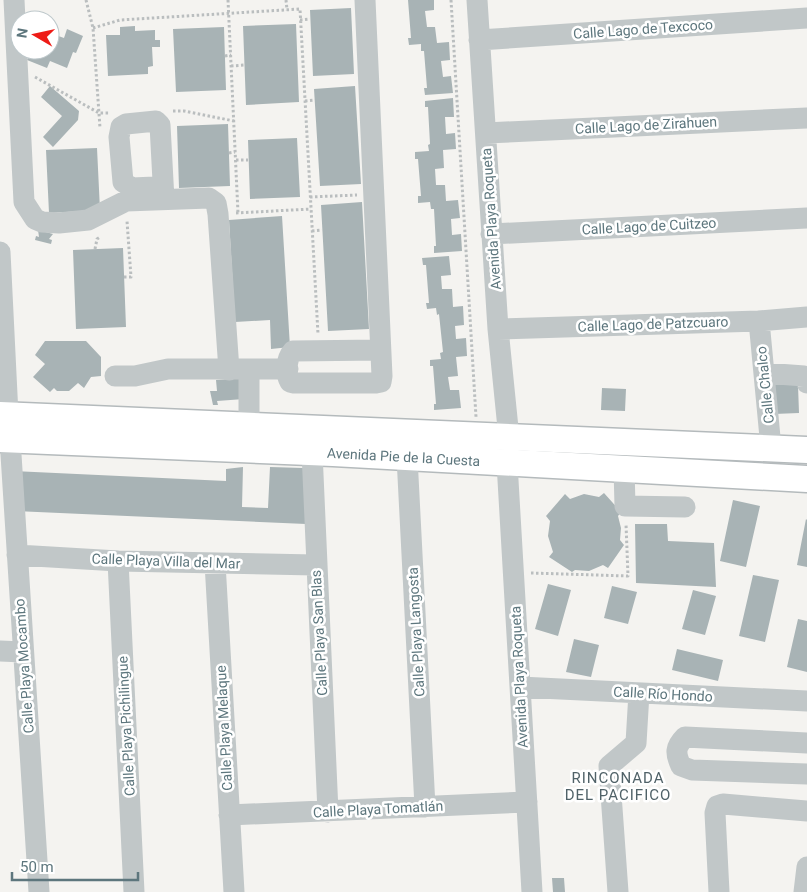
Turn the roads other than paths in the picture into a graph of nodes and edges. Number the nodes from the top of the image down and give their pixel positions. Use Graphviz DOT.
graph roads {
  1 [pos="14,0"];
  2 [pos="365,0"];
  3 [pos="476,0"];
  4 [pos="807,18"];
  5 [pos="479,40"];
  6 [pos="807,118"];
  7 [pos="486,132"];
  8 [pos="807,218"];
  9 [pos="491,234"];
  10 [pos="0,252"];
  11 [pos="807,317"];
  12 [pos="759,321"];
  13 [pos="498,329"];
  14 [pos="380,350"];
  15 [pos="288,368"];
  16 [pos="239,370"];
  17 [pos="764,373"];
  18 [pos="115,376"];
  19 [pos="807,383"];
  20 [pos="4,427"];
  21 [pos="249,427"];
  22 [pos="772,448"];
  23 [pos="508,450"];
  24 [pos="807,450"];
  25 [pos="312,452"];
  26 [pos="407,457"];
  27 [pos="624,468"];
  28 [pos="807,479"];
  29 [pos="685,507"];
  30 [pos="17,555"];
  31 [pos="118,560"];
  32 [pos="216,564"];
  33 [pos="315,565"];
  34 [pos="0,651"];
  35 [pos="23,652"];
  36 [pos="520,687"];
  37 [pos="639,693"];
  38 [pos="807,701"];
  39 [pos="807,743"];
  40 [pos="807,774"];
  41 [pos="526,802"];
  42 [pos="425,807"];
  43 [pos="807,811"];
  44 [pos="328,812"];
  45 [pos="229,815"];
  46 [pos="807,867"];
  47 [pos="39,892"];
  48 [pos="134,892"];
  49 [pos="234,892"];
  50 [pos="532,892"];
  51 [pos="618,892"];
  52 [pos="719,892"];
  53 [pos="804,892"];
  1 -- 16 [label="street"];
  2 -- 14 [label="street"];
  3 -- 5 [label="street, Avenida Playa Roqueta"];
  4 -- 5 [label="street, Calle Lago de Texcoco"];
  5 -- 7 [label="street, Avenida Playa Roqueta"];
  6 -- 7 [label="street, Calle Lago de Zirahuen"];
  7 -- 9 [label="street, Avenida Playa Roqueta"];
  8 -- 9 [label="street, Calle Lago de Cuitzeo"];
  9 -- 13 [label="street, Avenida Playa Roqueta"];
  10 -- 20 [label="street, Calle Playa Mocambo"];
  11 -- 12 [label="street, Calle Lago de Patzcuaro"];
  12 -- 13 [label="street, Calle Lago de Patzcuaro"];
  12 -- 17 [label="street, Calle Chalco"];
  13 -- 23 [label="street, Avenida Playa Roqueta"];
  14 -- 15 [label="street"];
  14 -- 15 [label="street"];
  15 -- 16 [label="street"];
  16 -- 18 [label="street"];
  16 -- 21 [label="street"];
  17 -- 19 [label="street"];
  17 -- 22 [label="street, Calle Chalco"];
  20 -- 21 [label="main road, Avenida Pie de la Cuesta"];
  20 -- 25 [label="main road, Avenida Pie de la Cuesta"];
  20 -- 30 [label="street, Calle Playa Mocambo"];
  21 -- 23 [label="main road, Avenida Pie de la Cuesta"];
  22 -- 23 [label="main road, Avenida Pie de la Cuesta"];
  22 -- 24 [label="main road, Avenida Pie de la Cuesta"];
  23 -- 25 [label="street"];
  23 -- 26 [label="main road, Avenida Pie de la Cuesta"];
  23 -- 27 [label="main road, Avenida Pie de la Cuesta"];
  23 -- 36 [label="street, Avenida Playa Roqueta"];
  25 -- 26 [label="main road, Avenida Pie de la Cuesta"];
  25 -- 33 [label="street, Calle Playa San Blas"];
  26 -- 42 [label="street, Calle Playa Langosta"];
  27 -- 28 [label="main road, Avenida Pie de la Cuesta"];
  27 -- 29 [label="street"];
  30 -- 31 [label="street, Calle Playa Villa del Mar"];
  30 -- 35 [label="street, Calle Playa Mocambo"];
  31 -- 32 [label="street, Calle Playa Villa del Mar"];
  31 -- 48 [label="street, Calle Playa Pichilingue"];
  32 -- 33 [label="street, Calle Playa Villa del Mar"];
  32 -- 45 [label="street, Calle Playa Melaque"];
  33 -- 44 [label="street, Calle Playa San Blas"];
  34 -- 35 [label="street"];
  35 -- 47 [label="street, Calle Playa Mocambo"];
  36 -- 37 [label="street, Calle Río Hondo"];
  36 -- 41 [label="street, Avenida Playa Roqueta"];
  37 -- 38 [label="street, Calle Río Hondo"];
  37 -- 51 [label="street"];
  39 -- 40 [label="street"];
  41 -- 42 [label="street, Calle Playa Tomatlán"];
  41 -- 50 [label="street, Avenida Playa Roqueta"];
  42 -- 44 [label="street, Calle Playa Tomatlán"];
  43 -- 52 [label="street"];
  44 -- 45 [label="street, Calle Playa Tomatlán"];
  45 -- 49 [label="street, Calle Playa Melaque"];
  46 -- 53 [label="street"];
}
